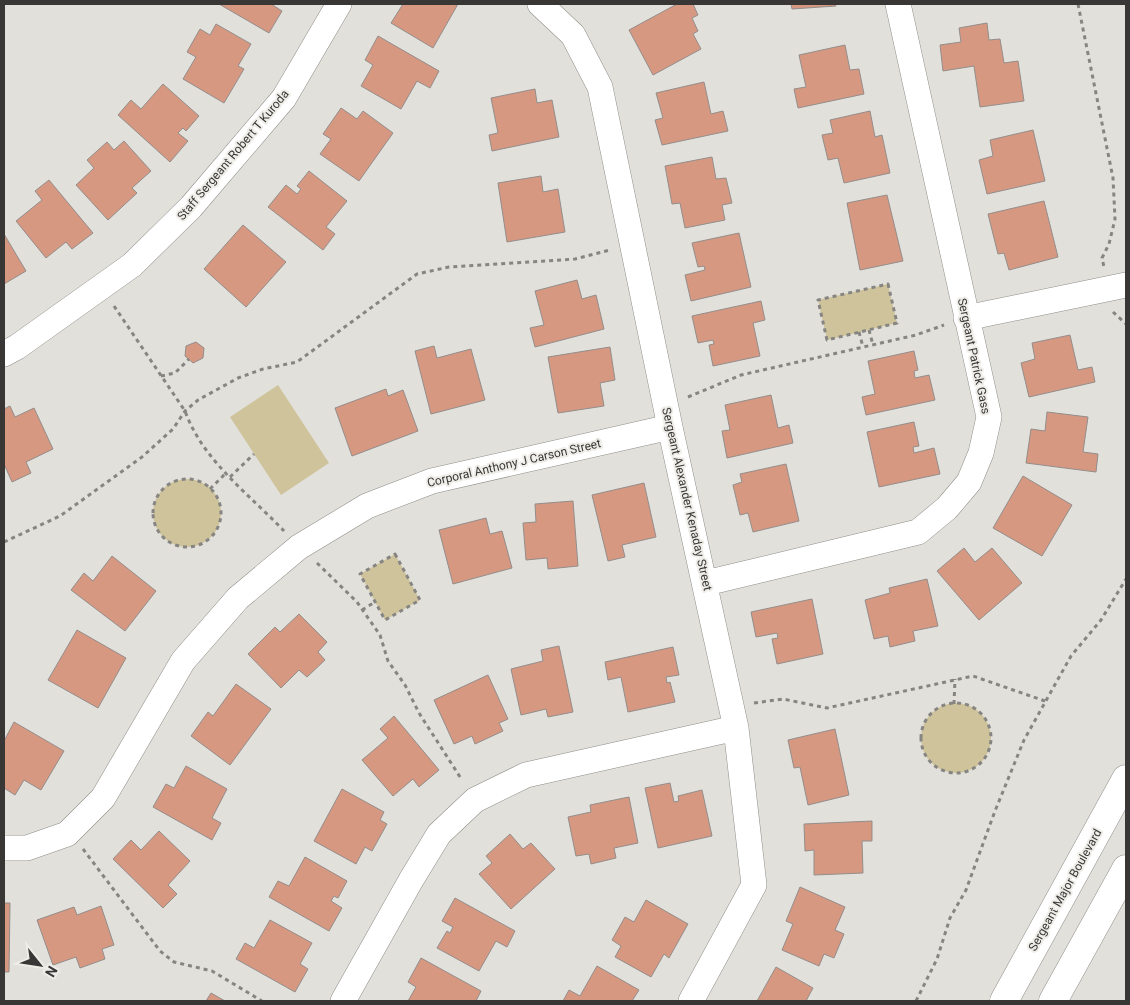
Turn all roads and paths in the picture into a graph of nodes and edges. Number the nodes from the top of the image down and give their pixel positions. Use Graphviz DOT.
graph roads {
  1 [pos="339,4"];
  2 [pos="540,4"];
  3 [pos="898,4"];
  4 [pos="1078,4"];
  5 [pos="632,244"];
  6 [pos="1117,287"];
  7 [pos="966,318"];
  8 [pos="1126,324"];
  9 [pos="870,330"];
  10 [pos="859,332"];
  11 [pos="873,345"];
  12 [pos="863,347"];
  13 [pos="4,354"];
  14 [pos="189,359"];
  15 [pos="161,376"];
  16 [pos="665,403"];
  17 [pos="670,428"];
  18 [pos="254,454"];
  19 [pos="226,473"];
  20 [pos="230,477"];
  21 [pos="210,489"];
  22 [pos="4,542"];
  23 [pos="1126,579"];
  24 [pos="706,583"];
  25 [pos="375,602"];
  26 [pos="362,610"];
  27 [pos="955,679"];
  28 [pos="1045,701"];
  29 [pos="954,704"];
  30 [pos="735,718"];
  31 [pos="1126,779"];
  32 [pos="72,829"];
  33 [pos="4,848"];
  34 [pos="1126,869"];
  35 [pos="1043,930"];
  36 [pos="1081,951"];
  37 [pos="262,1001"];
  38 [pos="343,1001"];
  39 [pos="691,1001"];
  40 [pos="916,1001"];
  41 [pos="1004,1001"];
  42 [pos="1053,1001"];
  1 -- 13 [label="street, Staff Sergeant Robert T Kuroda"];
  2 -- 5 [label="street, Sergeant Alexander Kenaday Street"];
  3 -- 7 [label="street, Sergeant Patrick Gass"];
  4 -- 6 [label="path"];
  5 -- 16 [label="street, Sergeant Alexander Kenaday Street"];
  5 -- 22 [label="path"];
  6 -- 7 [label="street"];
  6 -- 8 [label="path"];
  7 -- 11 [label="path"];
  7 -- 24 [label="street, Sergeant Patrick Gass"];
  9 -- 10 [label="path"];
  9 -- 10 [label="path"];
  9 -- 11 [label="path"];
  10 -- 12 [label="path"];
  11 -- 12 [label="path"];
  12 -- 16 [label="path"];
  14 -- 15 [label="path"];
  16 -- 17 [label="street, Sergeant Alexander Kenaday Street"];
  17 -- 24 [label="street, Sergeant Alexander Kenaday Street"];
  17 -- 32 [label="street, Corporal Anthony J Carson Street"];
  18 -- 20 [label="path"];
  19 -- 21 [label="path"];
  21 -- 21 [label="path"];
  23 -- 28 [label="path"];
  24 -- 30 [label="street, Sergeant Alexander Kenaday Street"];
  25 -- 25 [label="path"];
  25 -- 26 [label="path"];
  27 -- 28 [label="path"];
  27 -- 29 [label="path"];
  27 -- 30 [label="path"];
  28 -- 40 [label="path"];
  29 -- 29 [label="path"];
  30 -- 38 [label="street"];
  30 -- 39 [label="street, Sergeant Alexander Kenaday Street"];
  31 -- 35 [label="street, Sergeant Major Boulevard"];
  32 -- 33 [label="street, Corporal Anthony J Carson Street"];
  32 -- 37 [label="path"];
  34 -- 36 [label="street"];
  35 -- 36 [label="street"];
  35 -- 41 [label="street, Sergeant Major Boulevard"];
  36 -- 42 [label="street"];
}
